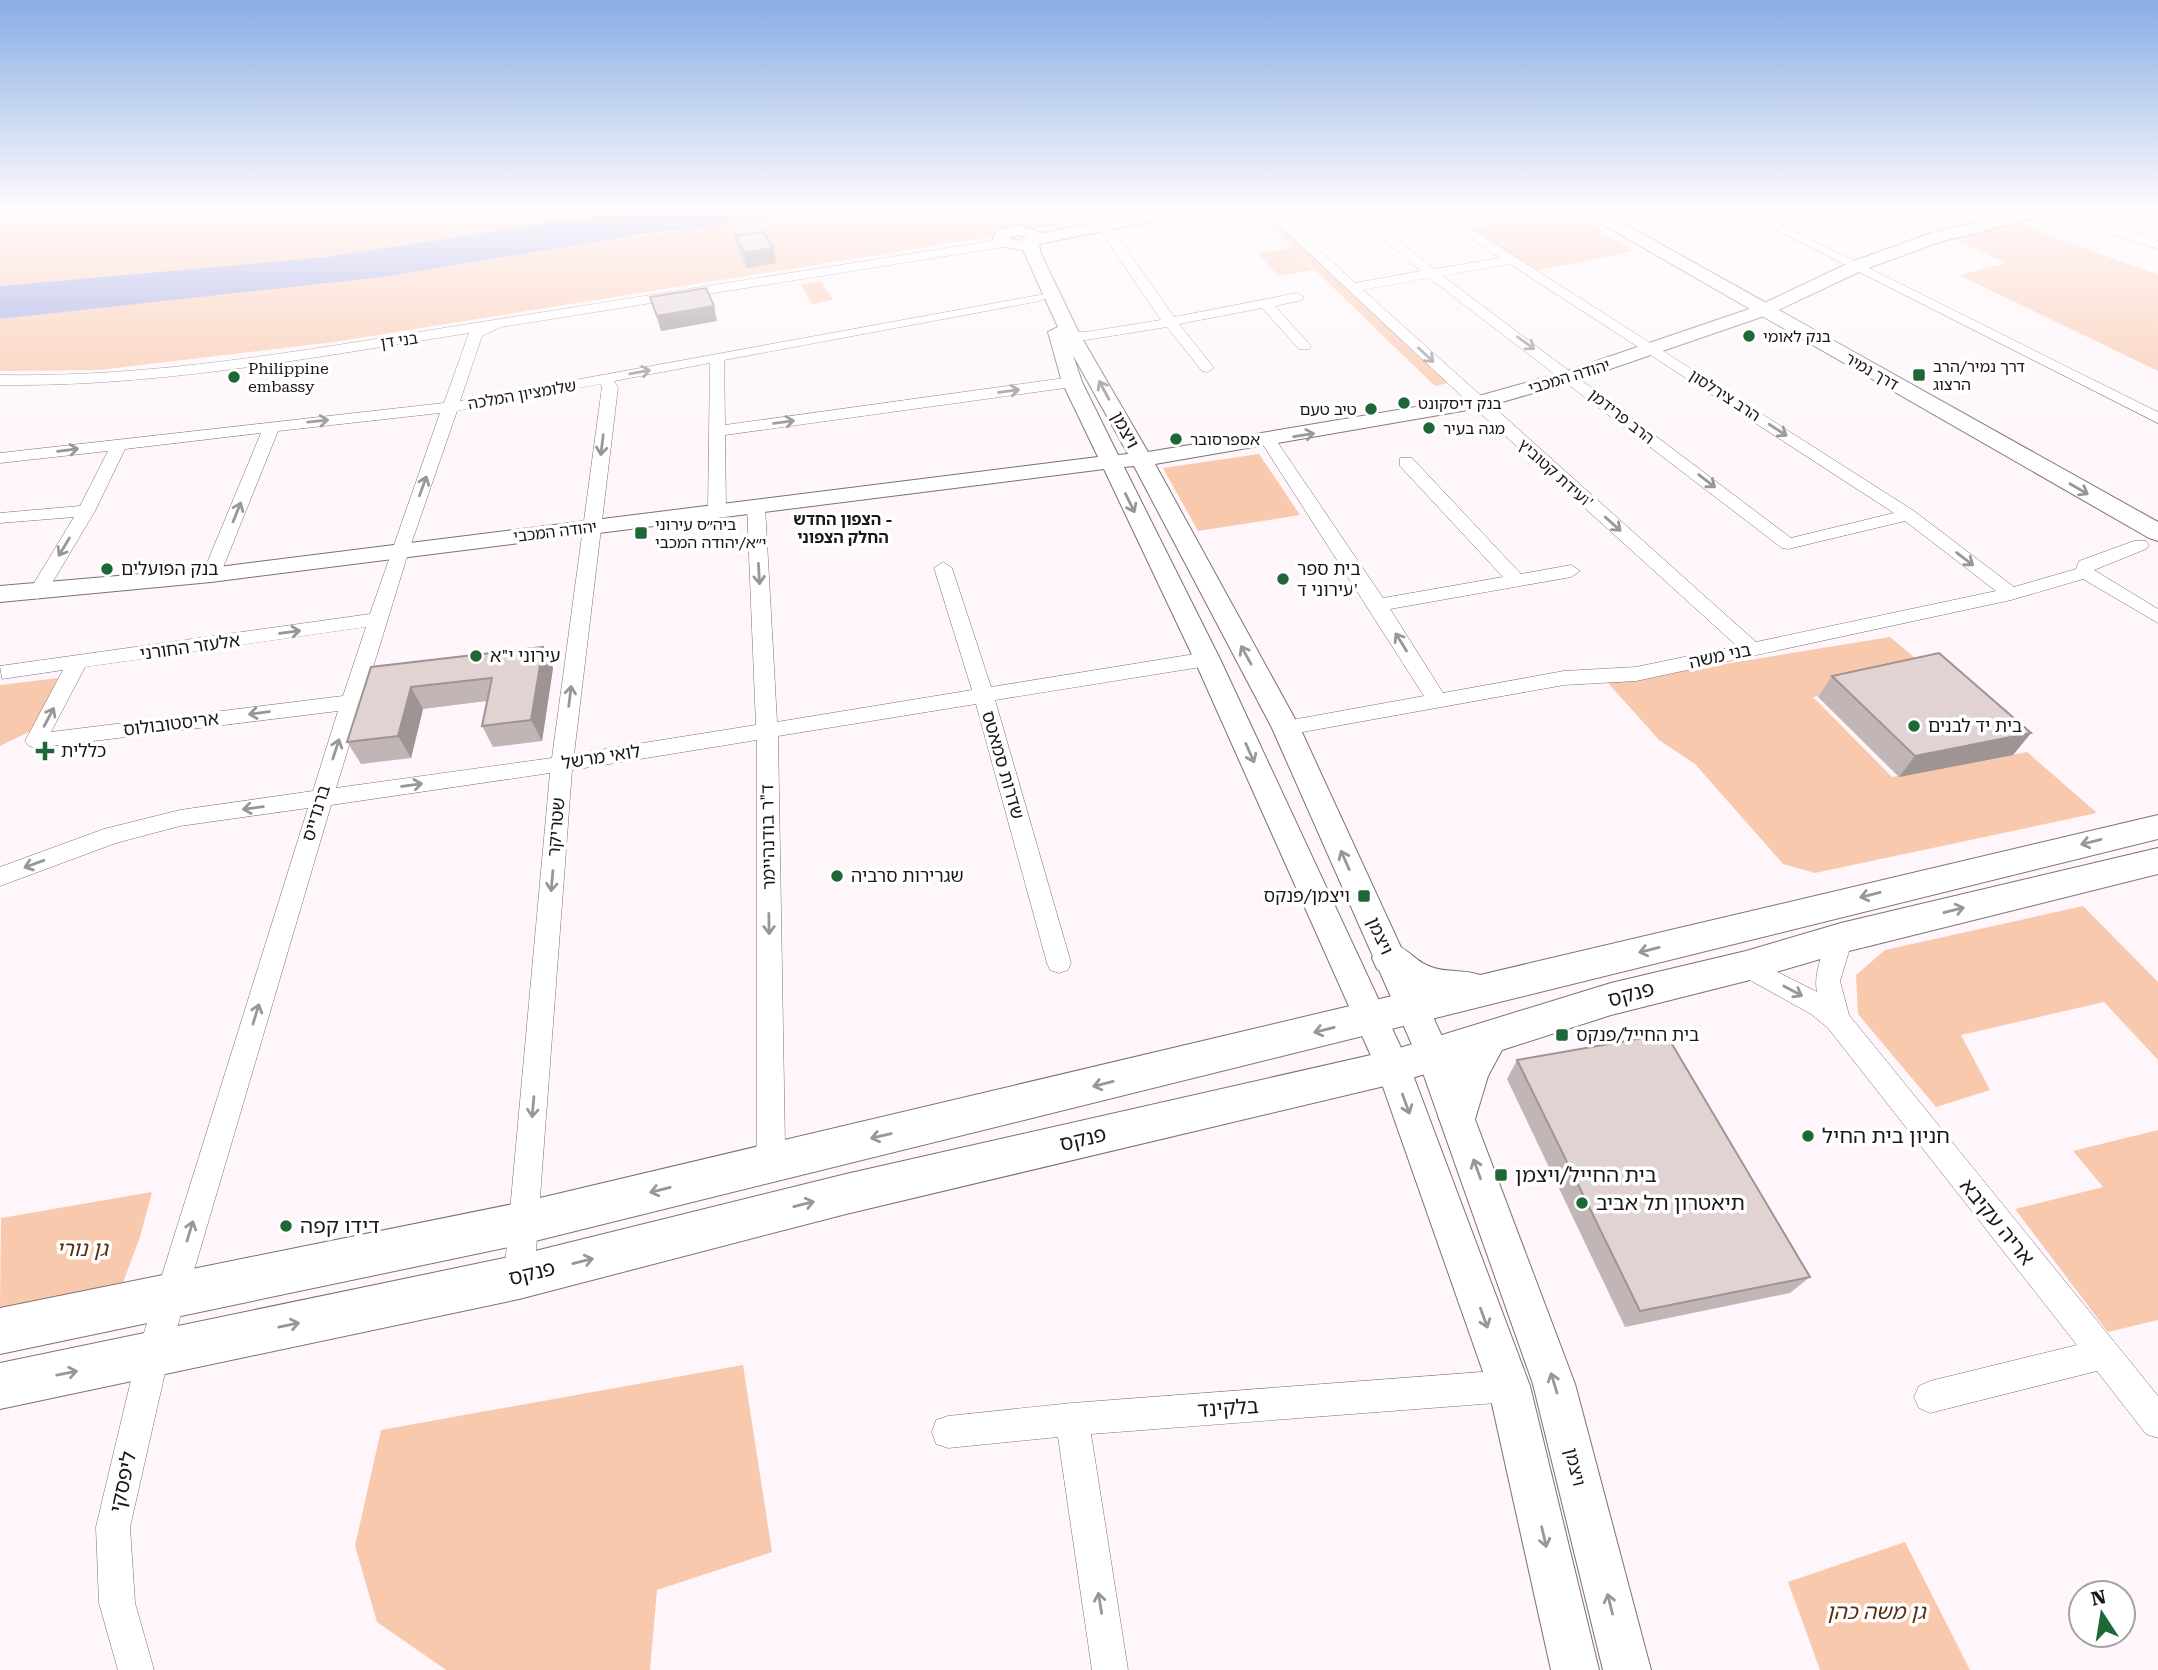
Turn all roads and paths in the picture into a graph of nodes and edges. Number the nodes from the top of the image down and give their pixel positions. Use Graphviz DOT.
graph roads {
  1 [pos="707,287"];
  2 [pos="729,287"];
  3 [pos="1035,287"];
  4 [pos="1045,287"];
  5 [pos="1146,287"];
  6 [pos="1354,287"];
  7 [pos="1449,287"];
  8 [pos="1554,287"];
  9 [pos="1736,287"];
  10 [pos="1742,287"];
  11 [pos="1813,287"];
  12 [pos="1899,287"];
  13 [pos="1902,287"];
  14 [pos="1040,297"];
  15 [pos="1297,297"];
  16 [pos="1264,302"];
  17 [pos="1773,306"];
  18 [pos="1170,322"];
  19 [pos="496,325"];
  20 [pos="450,327"];
  21 [pos="474,331"];
  22 [pos="1064,334"];
  23 [pos="1304,346"];
  24 [pos="1654,349"];
  25 [pos="717,358"];
  26 [pos="1207,368"];
  27 [pos="1570,376"];
  28 [pos="0,378"];
  29 [pos="606,379"];
  30 [pos="1072,382"];
  31 [pos="1478,403"];
  32 [pos="451,407"];
  33 [pos="2158,407"];
  34 [pos="2158,418"];
  35 [pos="272,426"];
  36 [pos="716,431"];
  37 [pos="1268,440"];
  38 [pos="120,444"];
  39 [pos="1139,457"];
  40 [pos="0,458"];
  41 [pos="1109,462"];
  42 [pos="1406,462"];
  43 [pos="756,506"];
  44 [pos="86,511"];
  45 [pos="717,511"];
  46 [pos="2158,513"];
  47 [pos="1908,515"];
  48 [pos="0,518"];
  49 [pos="591,527"];
  50 [pos="2149,539"];
  51 [pos="400,550"];
  52 [pos="943,568"];
  53 [pos="1571,571"];
  54 [pos="2085,572"];
  55 [pos="211,575"];
  56 [pos="1517,581"];
  57 [pos="37,593"];
  58 [pos="0,594"];
  59 [pos="2011,594"];
  60 [pos="1378,605"];
  61 [pos="2158,617"];
  62 [pos="378,619"];
  63 [pos="1753,650"];
  64 [pos="1208,659"];
  65 [pos="77,663"];
  66 [pos="2,672"];
  67 [pos="984,697"];
  68 [pos="1437,701"];
  69 [pos="351,702"];
  70 [pos="1286,727"];
  71 [pos="767,731"];
  72 [pos="562,764"];
  73 [pos="321,799"];
  74 [pos="2158,827"];
  75 [pos="2158,861"];
  76 [pos="0,877"];
  77 [pos="1840,938"];
  78 [pos="1390,958"];
  79 [pos="1059,963"];
  80 [pos="1746,966"];
  81 [pos="1505,985"];
  82 [pos="1414,1008"];
  83 [pos="1368,1020"];
  84 [pos="1837,1020"];
  85 [pos="1489,1038"];
  86 [pos="1434,1056"];
  87 [pos="1393,1067"];
  88 [pos="1458,1116"];
  89 [pos="760,1166"];
  90 [pos="523,1223"];
  91 [pos="519,1277"];
  92 [pos="170,1297"];
  93 [pos="0,1331"];
  94 [pos="2103,1354"];
  95 [pos="153,1355"];
  96 [pos="0,1386"];
  97 [pos="1509,1386"];
  98 [pos="1930,1397"];
  99 [pos="2153,1409"];
  100 [pos="1072,1419"];
  101 [pos="948,1432"];
  102 [pos="136,1670"];
  103 [pos="1110,1670"];
  104 [pos="1575,1670"];
  105 [pos="1627,1670"];
  1 -- 20 [label="street, בני דן"];
  2 -- 19 [label="street, בני דן"];
  3 -- 14 [label="street, ויצמן"];
  4 -- 22 [label="street, ויצמן"];
  5 -- 18 [label="street"];
  6 -- 31 [label="street, ועידת קטוביץ', one-way"];
  7 -- 27 [label="street, הרב פרידמן, one-way"];
  8 -- 24 [label="street, הרב צירלסון"];
  9 -- 17 [label="main road, דרך נמיר"];
  10 -- 17 [label="main road, דרך נמיר"];
  11 -- 17 [label="street, יהודה המכבי"];
  12 -- 34 [label="street"];
  13 -- 33 [label="street"];
  14 -- 22 [label="street, ויצמן"];
  14 -- 25 [label="street, שלומציון המלכה"];
  15 -- 16 [label="street"];
  16 -- 18 [label="street"];
  16 -- 23 [label="street"];
  17 -- 24 [label="street, יהודה המכבי"];
  17 -- 46 [label="main road, דרך נמיר"];
  17 -- 50 [label="main road, דרך נמיר, one-way"];
  18 -- 22 [label="street"];
  18 -- 26 [label="street"];
  19 -- 21 [label="street"];
  20 -- 21 [label="street"];
  20 -- 28 [label="street, בני דן"];
  21 -- 28 [label="street, בני דן"];
  21 -- 32 [label="street, ברנדייס"];
  22 -- 30 [label="street, ויצמן"];
  39 -- 22 [label="street, ויצמן, one-way"];
  24 -- 27 [label="street, יהודה המכבי"];
  24 -- 47 [label="street, הרב צירלסון, one-way"];
  29 -- 25 [label="street, שלומציון המלכה, one-way"];
  25 -- 36 [label="street"];
  27 -- 31 [label="street, יהודה המכבי"];
  27 -- 47 [label="street, הרב פרידמן, one-way"];
  29 -- 32 [label="street, שלומציון המלכה"];
  29 -- 49 [label="street, שטריקר, one-way"];
  36 -- 30 [label="street, one-way"];
  30 -- 41 [label="street, ויצמן"];
  37 -- 31 [label="street, יהודה המכבי, one-way"];
  31 -- 63 [label="street, ועידת קטוביץ', one-way"];
  35 -- 32 [label="street, שלומציון המלכה, one-way"];
  51 -- 32 [label="street, ברנדייס, one-way"];
  35 -- 38 [label="street, שלומציון המלכה"];
  55 -- 35 [label="street, one-way"];
  36 -- 45 [label="street"];
  37 -- 39 [label="street, יהודה המכבי"];
  37 -- 60 [label="street"];
  40 -- 38 [label="street, שלומציון המלכה, one-way"];
  38 -- 44 [label="street"];
  39 -- 41 [label="street, יהודה המכבי"];
  70 -- 39 [label="street, ויצמן, one-way"];
  41 -- 43 [label="street, יהודה המכבי"];
  41 -- 64 [label="street, ויצמן, one-way"];
  42 -- 56 [label="street"];
  43 -- 45 [label="street, יהודה המכבי"];
  43 -- 71 [label="street, ד\"ר בודנהיימר, one-way"];
  44 -- 48 [label="street"];
  44 -- 57 [label="street, one-way"];
  45 -- 49 [label="street, יהודה המכבי"];
  47 -- 59 [label="street, הרב צירלסון, one-way"];
  49 -- 51 [label="street, יהודה המכבי"];
  72 -- 49 [label="street, שטריקר, one-way"];
  50 -- 54 [label="street, בני משה"];
  51 -- 55 [label="street, יהודה המכבי"];
  51 -- 62 [label="street, ברנדייס"];
  52 -- 67 [label="street, שדרות סמאטס"];
  53 -- 56 [label="street"];
  54 -- 59 [label="street, בני משה"];
  54 -- 61 [label="street"];
  55 -- 57 [label="street, יהודה המכבי"];
  56 -- 60 [label="street"];
  57 -- 58 [label="street, יהודה המכבי"];
  59 -- 63 [label="street, בני משה"];
  68 -- 60 [label="street, one-way"];
  65 -- 62 [label="street, אלעזר החורני, one-way"];
  62 -- 69 [label="street, ברנדייס"];
  63 -- 68 [label="street, בני משה"];
  64 -- 67 [label="street, לואי מרשל"];
  64 -- 83 [label="street, ויצמן, one-way"];
  65 -- 66 [label="street, אלעזר החורני"];
  69 -- 65 [label="street, אריסטובולוס, one-way"];
  67 -- 71 [label="street, לואי מרשל"];
  67 -- 79 [label="street, שדרות סמאטס"];
  68 -- 70 [label="street, בני משה"];
  73 -- 69 [label="street, ברנדייס, one-way"];
  78 -- 70 [label="street, ויצמן, one-way"];
  71 -- 72 [label="street, לואי מרשל"];
  71 -- 89 [label="street, ד\"ר בודנהיימר, one-way"];
  73 -- 72 [label="street, לואי מרשל, one-way"];
  72 -- 90 [label="street, שטריקר, one-way"];
  73 -- 76 [label="street, לואי מרשל, one-way"];
  92 -- 73 [label="street, ברנדייס, one-way"];
  74 -- 81 [label="main road, פנקס, one-way"];
  77 -- 75 [label="main road, פנקס, one-way"];
  77 -- 80 [label="main road, פנקס"];
  77 -- 84 [label="street, אריה עקיבא"];
  78 -- 81 [label="main road"];
  78 -- 82 [label="street, ויצמן"];
  80 -- 84 [label="street, אריה עקיבא, one-way"];
  80 -- 85 [label="main road, פנקס"];
  81 -- 82 [label="main road, פנקס"];
  82 -- 83 [label="main road, פנקס"];
  82 -- 86 [label="street, ויצמן"];
  83 -- 87 [label="street, ויצמן"];
  83 -- 89 [label="main road, פנקס, one-way"];
  84 -- 94 [label="street, אריה עקיבא"];
  85 -- 86 [label="main road, פנקס"];
  85 -- 88 [label="main road"];
  86 -- 87 [label="main road, פנקס"];
  86 -- 88 [label="street, ויצמן"];
  91 -- 87 [label="main road, פנקס, one-way"];
  87 -- 97 [label="street, ויצמן, one-way"];
  105 -- 88 [label="street, ויצמן, one-way"];
  89 -- 90 [label="main road, פנקס, one-way"];
  90 -- 91 [label="street, שטריקר"];
  90 -- 92 [label="main road, פנקס"];
  95 -- 91 [label="main road, פנקס, one-way"];
  92 -- 93 [label="main road, פנקס"];
  92 -- 95 [label="street, ליפסקי"];
  94 -- 98 [label="street"];
  94 -- 99 [label="street, אריה עקיבא"];
  96 -- 95 [label="main road, פנקס, one-way"];
  95 -- 102 [label="street, ליפסקי"];
  97 -- 100 [label="street, בלקינד"];
  97 -- 104 [label="street, ויצמן, one-way"];
  100 -- 101 [label="street, בלקינד"];
  103 -- 100 [label="street, one-way"];
}
